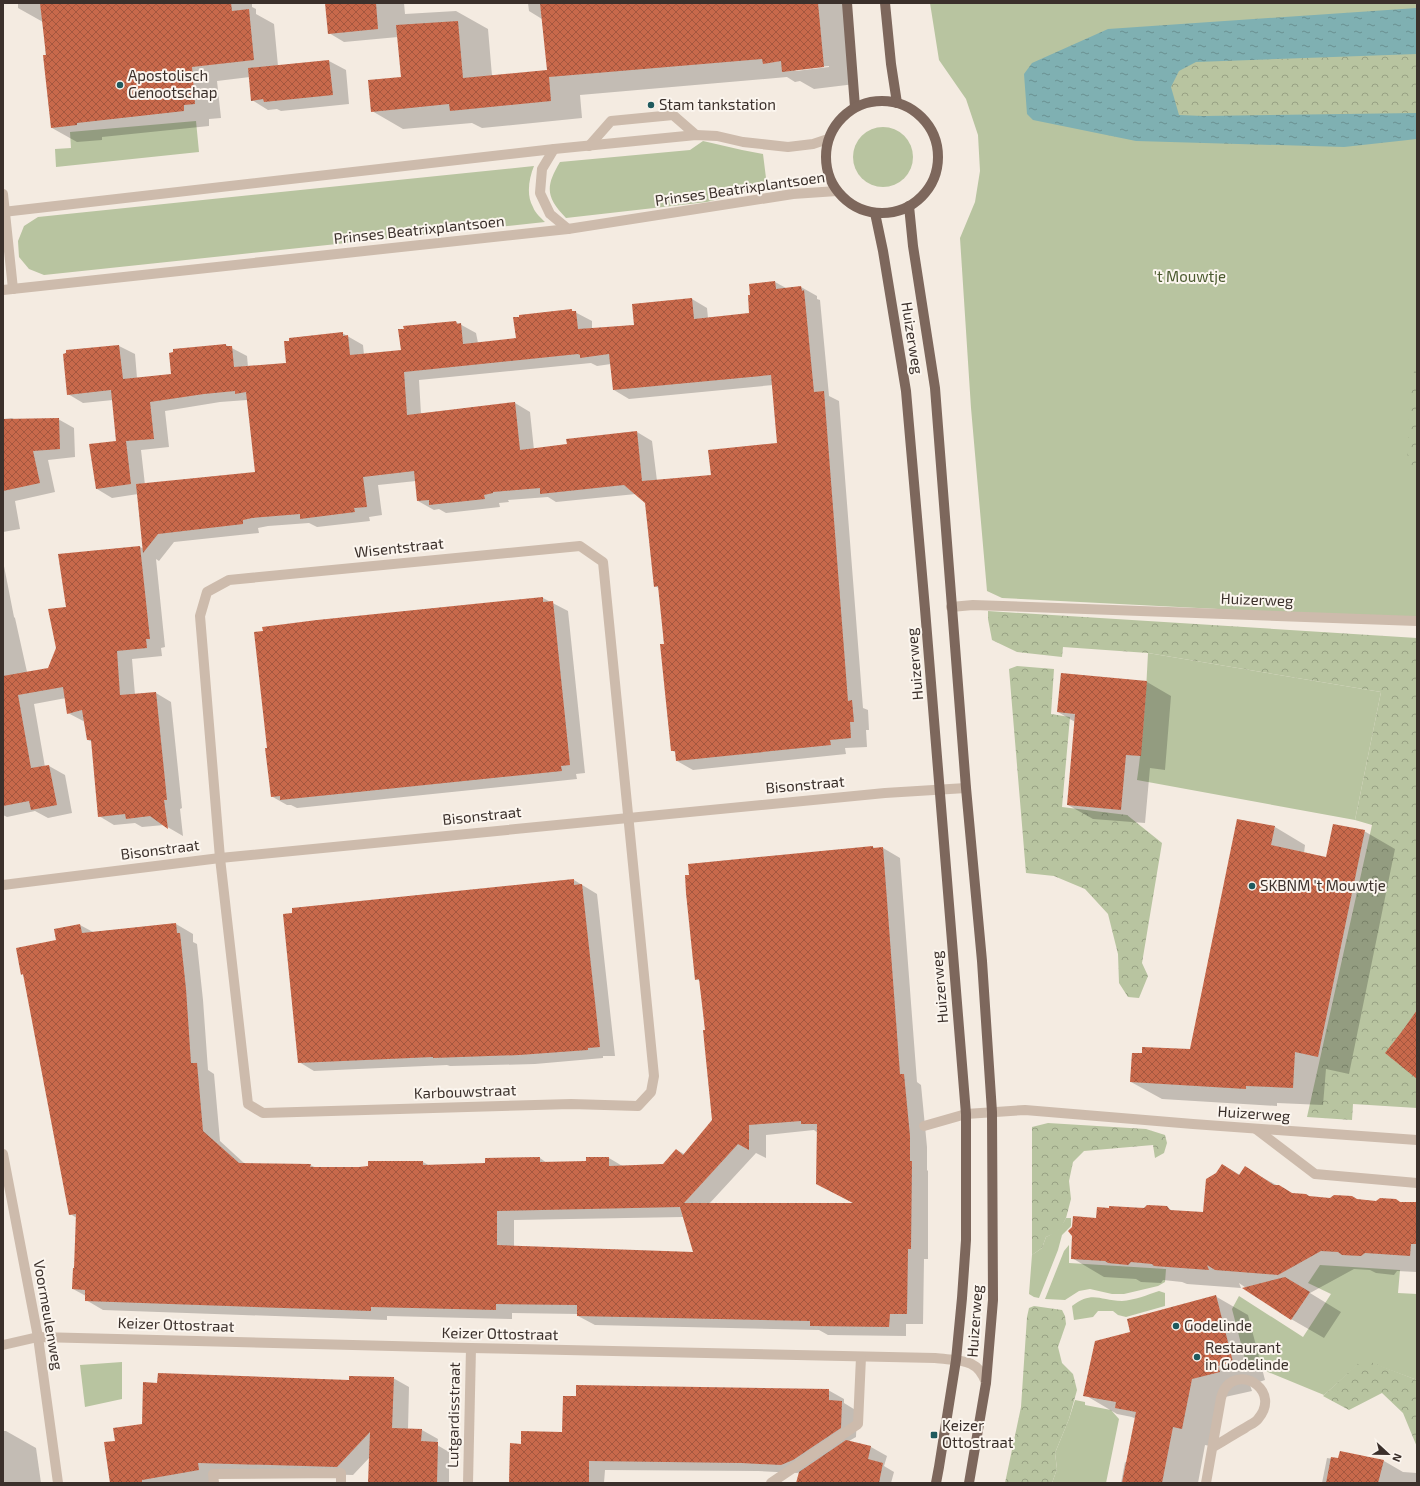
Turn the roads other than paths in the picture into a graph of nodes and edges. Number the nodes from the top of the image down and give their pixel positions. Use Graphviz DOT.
graph roads {
  1 [pos="847,3"];
  2 [pos="885,3"];
  3 [pos="897,103"];
  4 [pos="855,107"];
  5 [pos="696,135"];
  6 [pos="828,139"];
  7 [pos="589,146"];
  8 [pos="554,149"];
  9 [pos="837,191"];
  10 [pos="3,194"];
  11 [pos="909,206"];
  12 [pos="4,212"];
  13 [pos="875,213"];
  14 [pos="568,229"];
  15 [pos="8,290"];
  16 [pos="951,607"];
  17 [pos="1417,621"];
  18 [pos="966,788"];
  19 [pos="940,790"];
  20 [pos="628,817"];
  21 [pos="220,858"];
  22 [pos="3,885"];
  23 [pos="992,1112"];
  24 [pos="966,1114"];
  25 [pos="924,1126"];
  26 [pos="1256,1129"];
  27 [pos="1417,1140"];
  28 [pos="3,1154"];
  29 [pos="1417,1183"];
  30 [pos="38,1337"];
  31 [pos="3,1345"];
  32 [pos="471,1348"];
  33 [pos="861,1357"];
  34 [pos="956,1360"];
  35 [pos="986,1383"];
  36 [pos="1213,1447"];
  37 [pos="58,1483"];
  38 [pos="214,1483"];
  39 [pos="341,1483"];
  40 [pos="468,1483"];
  41 [pos="771,1483"];
  42 [pos="936,1483"];
  43 [pos="969,1483"];
  44 [pos="1206,1483"];
  1 -- 4 [label="main road"];
  2 -- 3 [label="main road"];
  3 -- 4 [label="main road"];
  3 -- 11 [label="main road"];
  4 -- 6 [label="main road"];
  5 -- 6 [label="street"];
  5 -- 7 [label="street"];
  5 -- 7 [label="street"];
  6 -- 9 [label="main road"];
  7 -- 8 [label="street"];
  8 -- 12 [label="street"];
  8 -- 14 [label="street"];
  9 -- 13 [label="main road"];
  9 -- 14 [label="street, Prinses Beatrixplantsoen"];
  10 -- 12 [label="street"];
  11 -- 13 [label="main road"];
  11 -- 16 [label="main road, Huizerweg"];
  12 -- 15 [label="street"];
  13 -- 19 [label="main road, Huizerweg"];
  14 -- 15 [label="street, Prinses Beatrixplantsoen"];
  16 -- 17 [label="street, Huizerweg"];
  16 -- 18 [label="main road, Huizerweg"];
  18 -- 19 [label="street, Bisonstraat"];
  18 -- 23 [label="main road, Huizerweg"];
  19 -- 20 [label="street, Bisonstraat"];
  19 -- 24 [label="main road, Huizerweg"];
  20 -- 21 [label="street, Bisonstraat"];
  20 -- 21 [label="street, Wisentstraat"];
  20 -- 21 [label="street, Karbouwstraat"];
  21 -- 22 [label="street, Bisonstraat"];
  23 -- 24 [label="street, Huizerweg"];
  23 -- 26 [label="street, Huizerweg"];
  23 -- 35 [label="main road, Huizerweg"];
  24 -- 25 [label="street"];
  24 -- 34 [label="main road, Huizerweg"];
  26 -- 27 [label="street, Huizerweg"];
  26 -- 29 [label="street"];
  28 -- 30 [label="street, Voormeulenweg"];
  30 -- 31 [label="street, Keizer Ottostraat"];
  30 -- 32 [label="street, Keizer Ottostraat"];
  30 -- 37 [label="street, Voormeulenweg"];
  32 -- 33 [label="street, Keizer Ottostraat"];
  32 -- 40 [label="street, Lutgardisstraat"];
  33 -- 34 [label="street, Keizer Ottostraat"];
  33 -- 41 [label="street"];
  34 -- 35 [label="street, Keizer Ottostraat"];
  34 -- 42 [label="main road, Huizerweg"];
  35 -- 43 [label="main road, Huizerweg"];
  36 -- 36 [label="street"];
  36 -- 44 [label="street"];
  38 -- 39 [label="street"];
}
